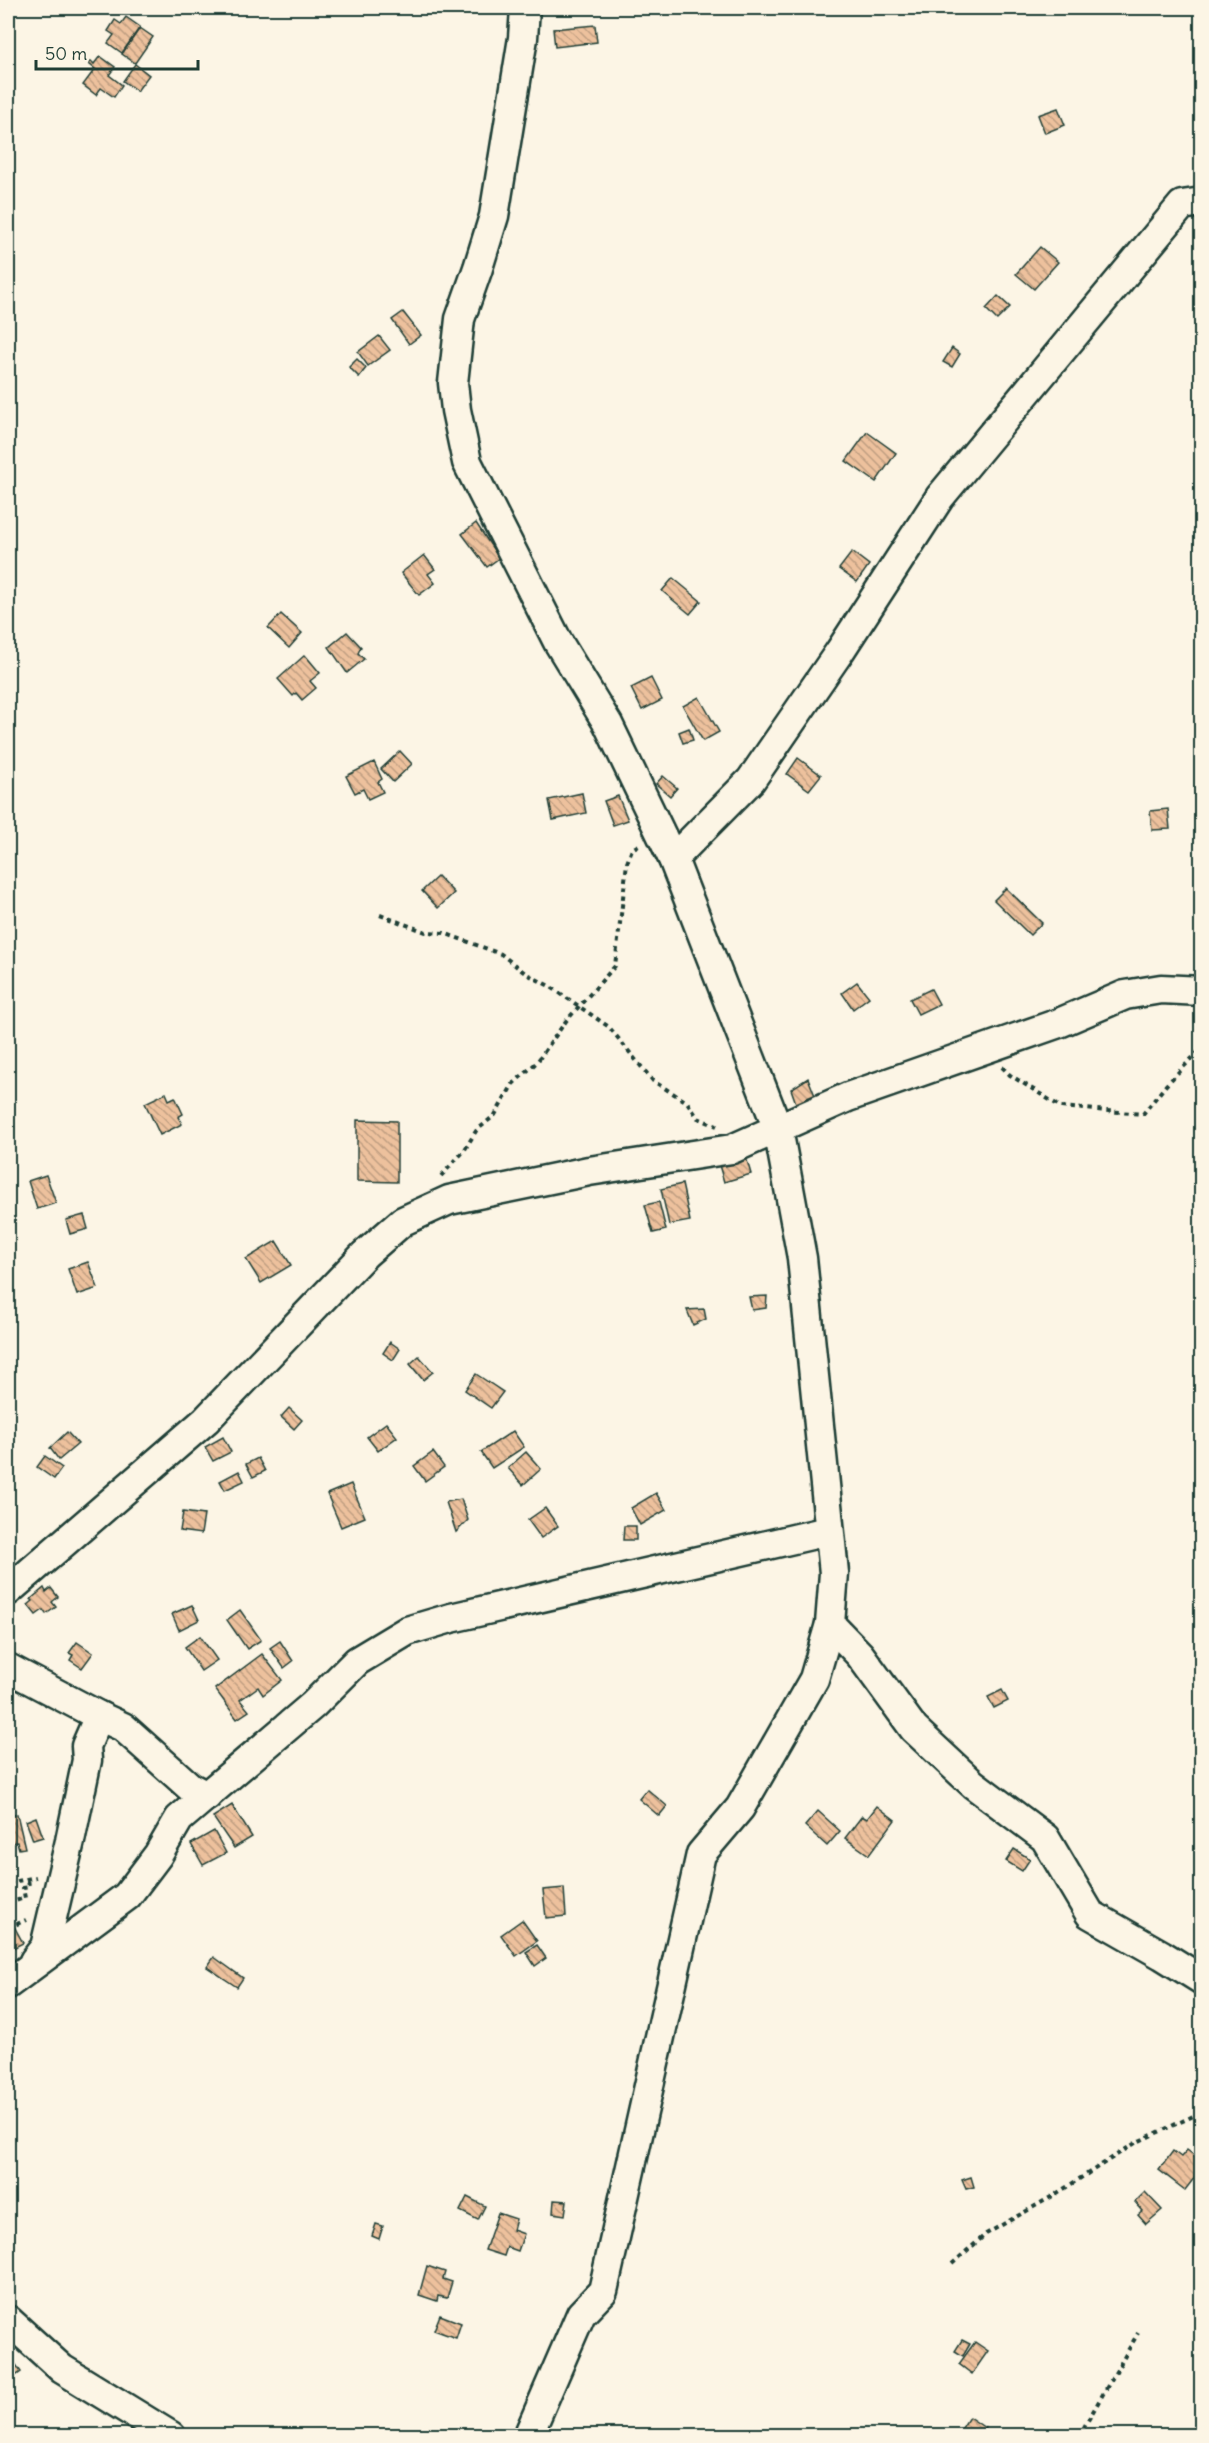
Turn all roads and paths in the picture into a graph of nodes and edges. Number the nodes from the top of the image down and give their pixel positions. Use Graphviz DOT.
graph roads {
  1 [pos="525,8"];
  2 [pos="1202,202"];
  3 [pos="660,832"];
  4 [pos="673,859"];
  5 [pos="380,915"];
  6 [pos="1202,991"];
  7 [pos="579,1007"];
  8 [pos="983,1048"];
  9 [pos="1202,1048"];
  10 [pos="778,1129"];
  11 [pos="742,1144"];
  12 [pos="432,1208"];
  13 [pos="828,1531"];
  14 [pos="8,1591"];
  15 [pos="830,1624"];
  16 [pos="8,1668"];
  17 [pos="99,1716"];
  18 [pos="207,1796"];
  19 [pos="28,1878"];
  20 [pos="8,1903"];
  21 [pos="17,1976"];
  22 [pos="1202,1980"];
  23 [pos="1202,2112"];
  24 [pos="952,2264"];
  25 [pos="8,2320"];
  26 [pos="1138,2333"];
  27 [pos="171,2436"];
  28 [pos="528,2436"];
  29 [pos="1079,2436"];
  1 -- 3 [label="street"];
  2 -- 4 [label="street"];
  3 -- 4 [label="street"];
  3 -- 7 [label="path"];
  4 -- 10 [label="street"];
  5 -- 7 [label="path"];
  6 -- 8 [label="street"];
  7 -- 11 [label="path"];
  7 -- 12 [label="path"];
  8 -- 9 [label="path"];
  8 -- 10 [label="street"];
  10 -- 11 [label="street"];
  10 -- 13 [label="street"];
  11 -- 12 [label="street"];
  12 -- 14 [label="street"];
  13 -- 15 [label="street"];
  13 -- 18 [label="street"];
  15 -- 22 [label="street"];
  15 -- 28 [label="street"];
  16 -- 17 [label="street"];
  17 -- 18 [label="street"];
  17 -- 21 [label="street"];
  18 -- 21 [label="street"];
  19 -- 20 [label="path"];
  23 -- 24 [label="path"];
  25 -- 27 [label="street"];
  26 -- 29 [label="path"];
}
